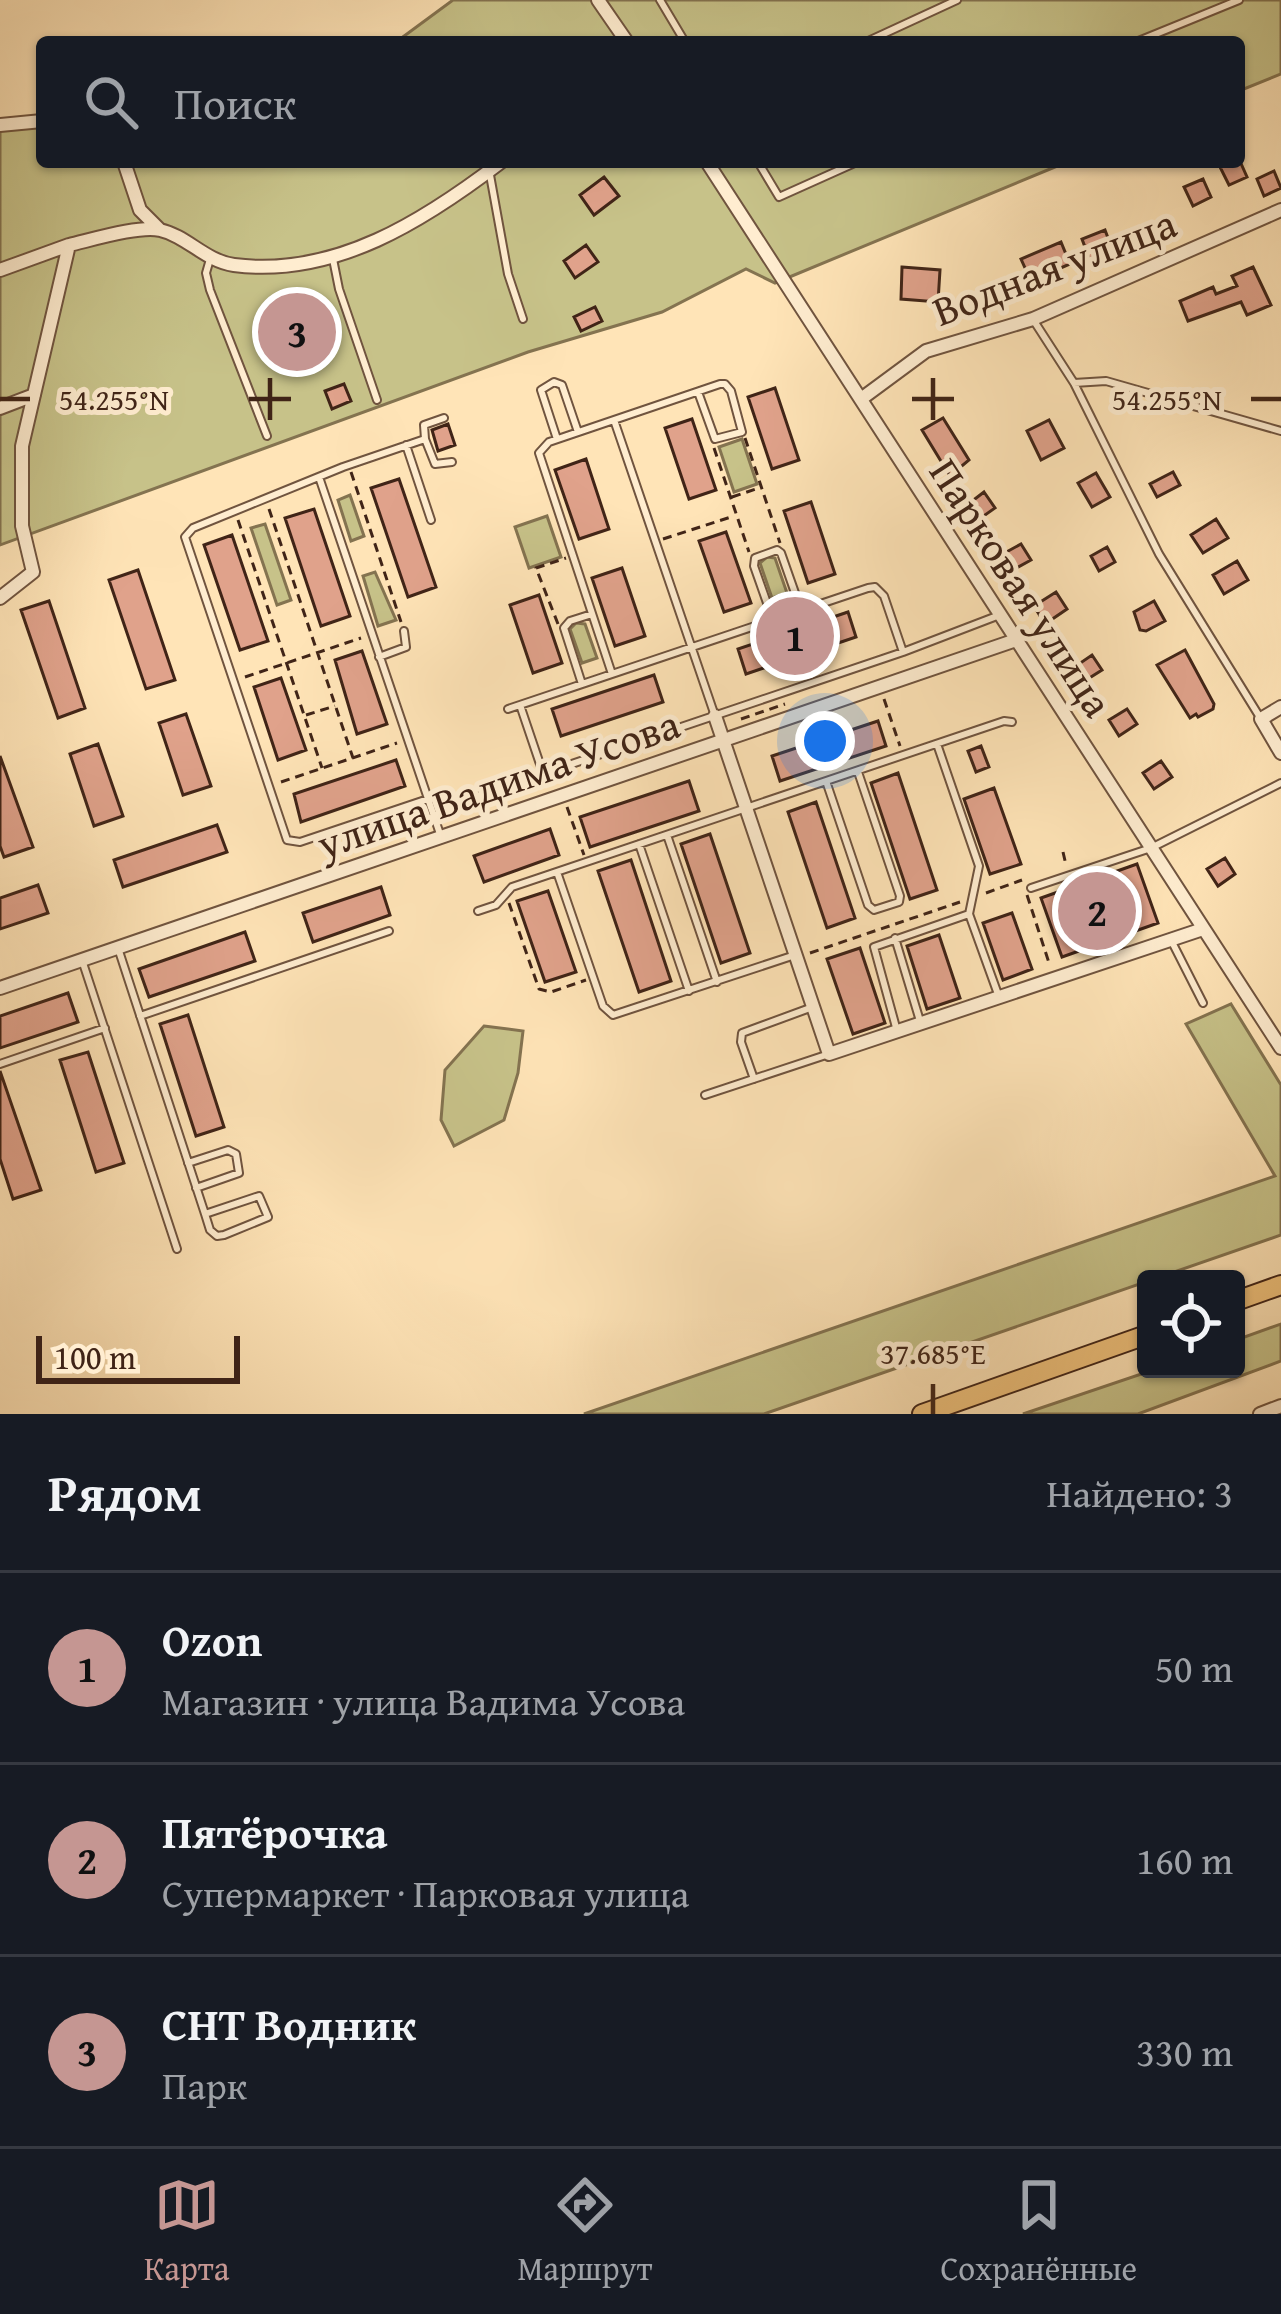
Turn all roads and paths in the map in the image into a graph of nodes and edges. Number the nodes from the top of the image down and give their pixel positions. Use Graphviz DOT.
graph roads {
  1 [pos="598,0"];
  2 [pos="660,0"];
  3 [pos="957,0"];
  4 [pos="1239,0"];
  5 [pos="623,36"];
  6 [pos="681,36"];
  7 [pos="879,36"];
  8 [pos="1151,36"];
  9 [pos="36,121"];
  10 [pos="0,124"];
  11 [pos="126,168"];
  12 [pos="493,168"];
  13 [pos="711,168"];
  14 [pos="762,168"];
  15 [pos="843,168"];
  16 [pos="489,171"];
  17 [pos="1281,210"];
  18 [pos="159,229"];
  19 [pos="69,245"];
  20 [pos="210,259"];
  21 [pos="333,259"];
  22 [pos="0,270"];
  23 [pos="523,319"];
  24 [pos="1033,319"];
  25 [pos="1074,383"];
  26 [pos="698,392"];
  27 [pos="34,395"];
  28 [pos="861,399"];
  29 [pos="377,400"];
  30 [pos="0,408"];
  31 [pos="444,418"];
  32 [pos="614,420"];
  33 [pos="1281,430"];
  34 [pos="578,432"];
  35 [pos="742,432"];
  36 [pos="267,436"];
  37 [pos="425,439"];
  38 [pos="557,439"];
  39 [pos="715,439"];
  40 [pos="406,445"];
  41 [pos="452,462"];
  42 [pos="348,465"];
  43 [pos="319,477"];
  44 [pos="762,487"];
  45 [pos="731,497"];
  46 [pos="265,498"];
  47 [pos="235,511"];
  48 [pos="737,515"];
  49 [pos="431,520"];
  50 [pos="656,542"];
  51 [pos="777,550"];
  52 [pos="572,556"];
  53 [pos="755,558"];
  54 [pos="0,598"];
  55 [pos="802,610"];
  56 [pos="592,614"];
  57 [pos="1000,614"];
  58 [pos="773,620"];
  59 [pos="564,628"];
  60 [pos="404,632"];
  61 [pos="372,634"];
  62 [pos="1016,640"];
  63 [pos="692,647"];
  64 [pos="903,652"];
  65 [pos="317,653"];
  66 [pos="380,657"];
  67 [pos="286,663"];
  68 [pos="612,674"];
  69 [pos="232,682"];
  70 [pos="583,684"];
  71 [pos="880,687"];
  72 [pos="520,705"];
  73 [pos="335,706"];
  74 [pos="1281,707"];
  75 [pos="508,709"];
  76 [pos="304,716"];
  77 [pos="715,716"];
  78 [pos="1261,719"];
  79 [pos="1012,722"];
  80 [pos="407,739"];
  81 [pos="723,741"];
  82 [pos="938,744"];
  83 [pos="1281,753"];
  84 [pos="903,755"];
  85 [pos="353,758"];
  86 [pos="322,768"];
  87 [pos="858,771"];
  88 [pos="543,773"];
  89 [pos="826,781"];
  90 [pos="1281,783"];
  91 [pos="268,786"];
  92 [pos="564,796"];
  93 [pos="428,799"];
  94 [pos="746,808"];
  95 [pos="434,817"];
  96 [pos="668,835"];
  97 [pos="441,838"];
  98 [pos="639,844"];
  99 [pos="1151,848"];
  100 [pos="1063,852"];
  101 [pos="586,862"];
  102 [pos="1052,870"];
  103 [pos="557,872"];
  104 [pos="1037,875"];
  105 [pos="1022,880"];
  106 [pos="1031,888"];
  107 [pos="505,892"];
  108 [pos="974,897"];
  109 [pos="899,902"];
  110 [pos="478,911"];
  111 [pos="969,914"];
  112 [pos="907,920"];
  113 [pos="930,927"];
  114 [pos="1203,929"];
  115 [pos="389,931"];
  116 [pos="895,938"];
  117 [pos="1171,940"];
  118 [pos="118,948"];
  119 [pos="796,956"];
  120 [pos="82,960"];
  121 [pos="593,978"];
  122 [pos="1055,979"];
  123 [pos="717,982"];
  124 [pos="0,988"];
  125 [pos="689,991"];
  126 [pos="999,997"];
  127 [pos="1203,1003"];
  128 [pos="813,1007"];
  129 [pos="140,1016"];
  130 [pos="921,1023"];
  131 [pos="105,1028"];
  132 [pos="897,1031"];
  133 [pos="1281,1048"];
  134 [pos="829,1054"];
  135 [pos="0,1064"];
  136 [pos="754,1079"];
  137 [pos="705,1095"];
  138 [pos="188,1163"];
  139 [pos="196,1188"];
  140 [pos="205,1214"];
  141 [pos="177,1250"];
  142 [pos="1281,1285"];
  143 [pos="1245,1298"];
  144 [pos="1137,1338"];
  145 [pos="1281,1406"];
  146 [pos="922,1414"];
  147 [pos="1260,1414"];
  1 -- 5 [label="street"];
  2 -- 6 [label="lane"];
  3 -- 7 [label="lane"];
  4 -- 8 [label="lane"];
  9 -- 10 [label="street"];
  11 -- 18 [label="street"];
  12 -- 16 [label="street"];
  13 -- 28 [label="street, Парковая улица"];
  14 -- 15 [label="lane"];
  16 -- 21 [label="street"];
  16 -- 23 [label="lane"];
  17 -- 24 [label="street, Водная улица"];
  18 -- 19 [label="street"];
  18 -- 20 [label="street"];
  19 -- 22 [label="street"];
  19 -- 27 [label="street"];
  20 -- 21 [label="street"];
  20 -- 36 [label="lane"];
  21 -- 29 [label="lane"];
  24 -- 25 [label="lane"];
  24 -- 28 [label="street, Водная улица"];
  25 -- 33 [label="lane"];
  25 -- 78 [label="lane"];
  26 -- 32 [label="lane"];
  26 -- 35 [label="lane"];
  26 -- 39 [label="lane"];
  27 -- 30 [label="street"];
  27 -- 54 [label="street"];
  28 -- 57 [label="street, Парковая улица"];
  31 -- 37 [label="lane"];
  32 -- 34 [label="lane"];
  32 -- 50 [label="lane"];
  34 -- 38 [label="lane"];
  34 -- 38 [label="lane"];
  35 -- 39 [label="lane"];
  35 -- 44 [label="path"];
  37 -- 40 [label="lane"];
  37 -- 41 [label="lane"];
  38 -- 52 [label="lane"];
  39 -- 45 [label="path"];
  40 -- 42 [label="lane"];
  40 -- 49 [label="lane"];
  42 -- 43 [label="lane"];
  42 -- 61 [label="path"];
  43 -- 46 [label="lane"];
  43 -- 61 [label="lane"];
  44 -- 45 [label="path"];
  44 -- 51 [label="path"];
  45 -- 48 [label="path"];
  46 -- 47 [label="lane"];
  46 -- 65 [label="path"];
  47 -- 67 [label="path"];
  47 -- 69 [label="lane"];
  48 -- 50 [label="path"];
  48 -- 53 [label="path"];
  50 -- 63 [label="lane"];
  51 -- 53 [label="lane"];
  51 -- 55 [label="lane"];
  52 -- 56 [label="lane"];
  52 -- 59 [label="path"];
  53 -- 58 [label="lane"];
  55 -- 58 [label="lane"];
  55 -- 64 [label="lane"];
  56 -- 59 [label="lane"];
  56 -- 68 [label="lane"];
  57 -- 62 [label="street, Парковая улица"];
  57 -- 64 [label="lane"];
  58 -- 63 [label="lane"];
  59 -- 70 [label="lane"];
  60 -- 66 [label="lane"];
  61 -- 65 [label="path"];
  61 -- 66 [label="lane"];
  62 -- 71 [label="street, улица Вадима Усова"];
  62 -- 99 [label="street, Парковая улица"];
  63 -- 68 [label="lane"];
  63 -- 77 [label="lane"];
  64 -- 77 [label="lane"];
  65 -- 67 [label="path"];
  65 -- 73 [label="path"];
  66 -- 80 [label="lane"];
  67 -- 69 [label="path"];
  67 -- 76 [label="path"];
  68 -- 70 [label="lane"];
  69 -- 91 [label="lane"];
  70 -- 72 [label="lane"];
  71 -- 81 [label="street, улица Вадима Усова"];
  71 -- 84 [label="path"];
  72 -- 75 [label="lane"];
  72 -- 88 [label="lane"];
  73 -- 76 [label="path"];
  73 -- 85 [label="path"];
  74 -- 78 [label="street"];
  76 -- 86 [label="path"];
  77 -- 81 [label="street"];
  77 -- 88 [label="lane"];
  78 -- 83 [label="street"];
  79 -- 82 [label="lane"];
  80 -- 85 [label="path"];
  80 -- 93 [label="lane"];
  81 -- 92 [label="street, улица Вадима Усова"];
  81 -- 94 [label="street"];
  82 -- 84 [label="lane"];
  82 -- 108 [label="lane"];
  84 -- 87 [label="lane"];
  85 -- 86 [label="path"];
  86 -- 91 [label="path"];
  87 -- 89 [label="lane"];
  87 -- 109 [label="lane"];
  88 -- 95 [label="lane"];
  89 -- 94 [label="lane"];
  89 -- 109 [label="lane"];
  90 -- 99 [label="lane"];
  91 -- 93 [label="lane"];
  92 -- 97 [label="street, улица Вадима Усова"];
  92 -- 101 [label="path"];
  93 -- 95 [label="lane"];
  94 -- 96 [label="lane"];
  94 -- 119 [label="street"];
  95 -- 97 [label="lane"];
  96 -- 98 [label="lane"];
  96 -- 123 [label="lane"];
  97 -- 118 [label="street, улица Вадима Усова"];
  98 -- 101 [label="lane"];
  98 -- 125 [label="lane"];
  99 -- 106 [label="lane"];
  99 -- 114 [label="street, Парковая улица"];
  100 -- 102 [label="path"];
  101 -- 103 [label="lane"];
  103 -- 107 [label="lane"];
  103 -- 121 [label="lane"];
  104 -- 105 [label="path"];
  105 -- 108 [label="path"];
  105 -- 122 [label="path"];
  107 -- 110 [label="lane"];
  107 -- 121 [label="path"];
  108 -- 111 [label="lane"];
  108 -- 112 [label="path"];
  109 -- 112 [label="path"];
  111 -- 113 [label="lane"];
  111 -- 126 [label="lane"];
  112 -- 113 [label="path"];
  112 -- 119 [label="path"];
  113 -- 116 [label="lane"];
  114 -- 117 [label="street"];
  114 -- 133 [label="street, Парковая улица"];
  115 -- 129 [label="lane"];
  116 -- 130 [label="lane"];
  116 -- 132 [label="lane"];
  117 -- 122 [label="street"];
  117 -- 127 [label="lane"];
  118 -- 120 [label="street, улица Вадима Усова"];
  118 -- 129 [label="lane"];
  119 -- 123 [label="lane"];
  119 -- 128 [label="street"];
  120 -- 124 [label="street, улица Вадима Усова"];
  120 -- 131 [label="lane"];
  121 -- 125 [label="lane"];
  122 -- 126 [label="street"];
  123 -- 125 [label="lane"];
  126 -- 130 [label="street"];
  128 -- 134 [label="street"];
  128 -- 136 [label="lane"];
  129 -- 138 [label="lane"];
  130 -- 132 [label="street"];
  131 -- 135 [label="lane"];
  131 -- 141 [label="lane"];
  132 -- 134 [label="street"];
  134 -- 136 [label="lane"];
  136 -- 137 [label="lane"];
  138 -- 139 [label="lane"];
  138 -- 139 [label="lane"];
  139 -- 140 [label="lane"];
  140 -- 140 [label="lane"];
  142 -- 143 [label="main road"];
  144 -- 146 [label="main road"];
  145 -- 147 [label="street"];
}
